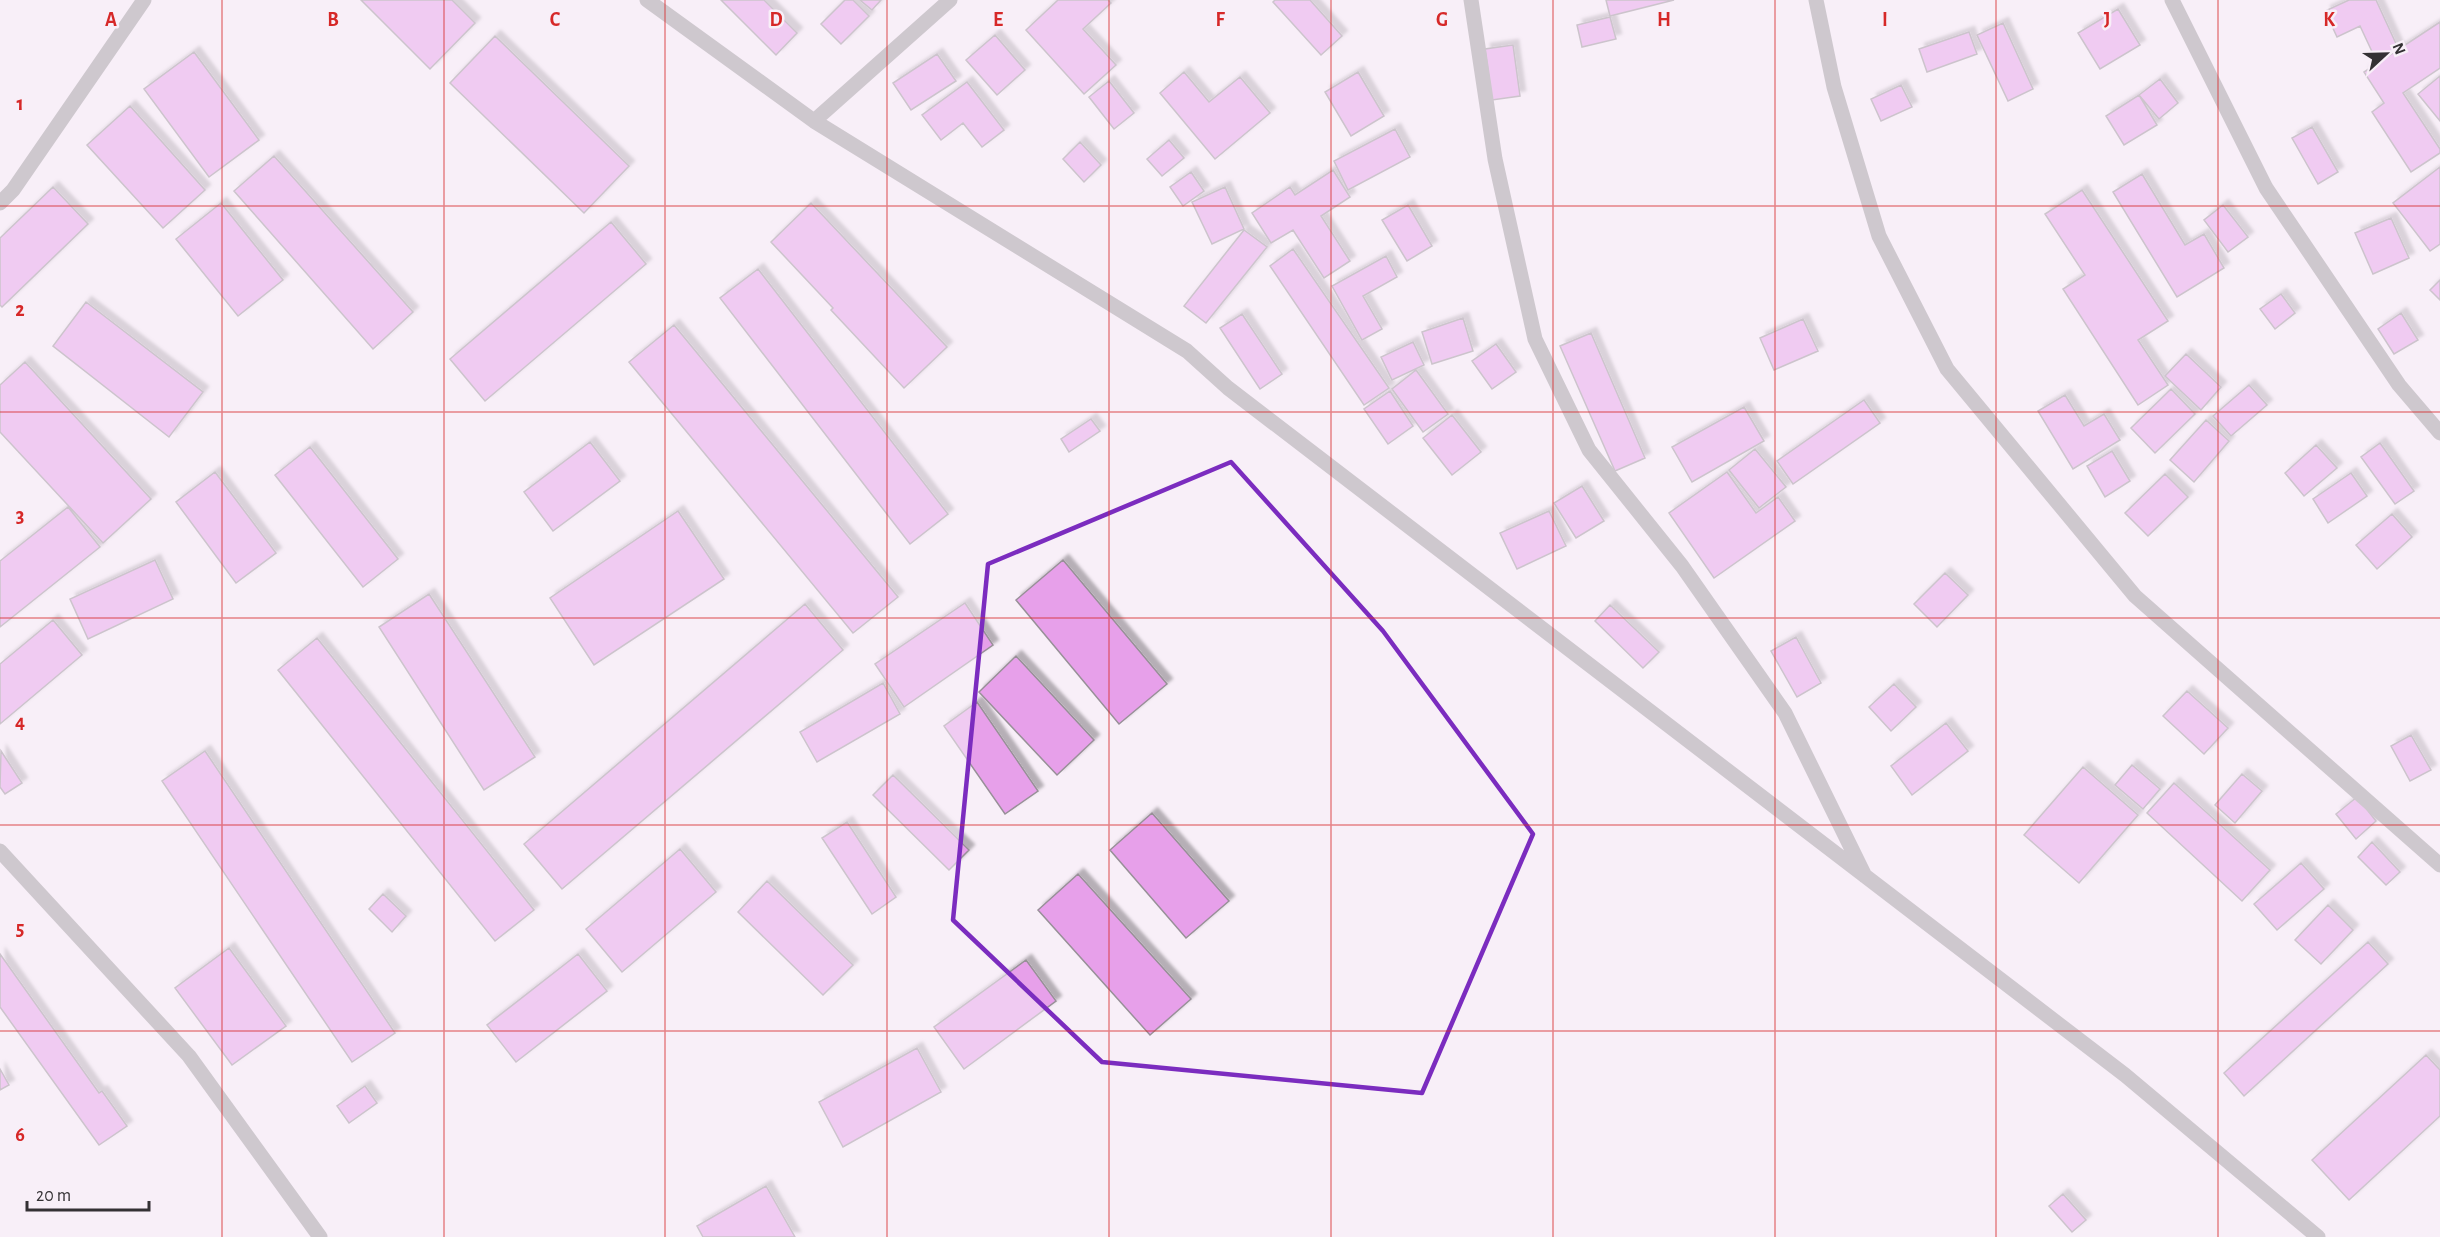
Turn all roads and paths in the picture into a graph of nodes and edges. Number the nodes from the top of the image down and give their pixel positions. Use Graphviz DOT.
graph roads {
  1 [pos="144,0"];
  2 [pos="647,0"];
  3 [pos="950,0"];
  4 [pos="1471,0"];
  5 [pos="1816,0"];
  6 [pos="2172,0"];
  7 [pos="814,121"];
  8 [pos="0,203"];
  9 [pos="2440,433"];
  10 [pos="0,851"];
  11 [pos="2440,866"];
  12 [pos="1867,880"];
  13 [pos="320,1237"];
  14 [pos="2318,1237"];
  1 -- 8 [label="street"];
  2 -- 7 [label="street"];
  3 -- 7 [label="street"];
  4 -- 12 [label="street"];
  5 -- 11 [label="street"];
  6 -- 9 [label="street"];
  7 -- 12 [label="street"];
  10 -- 13 [label="street"];
  12 -- 14 [label="street"];
}
